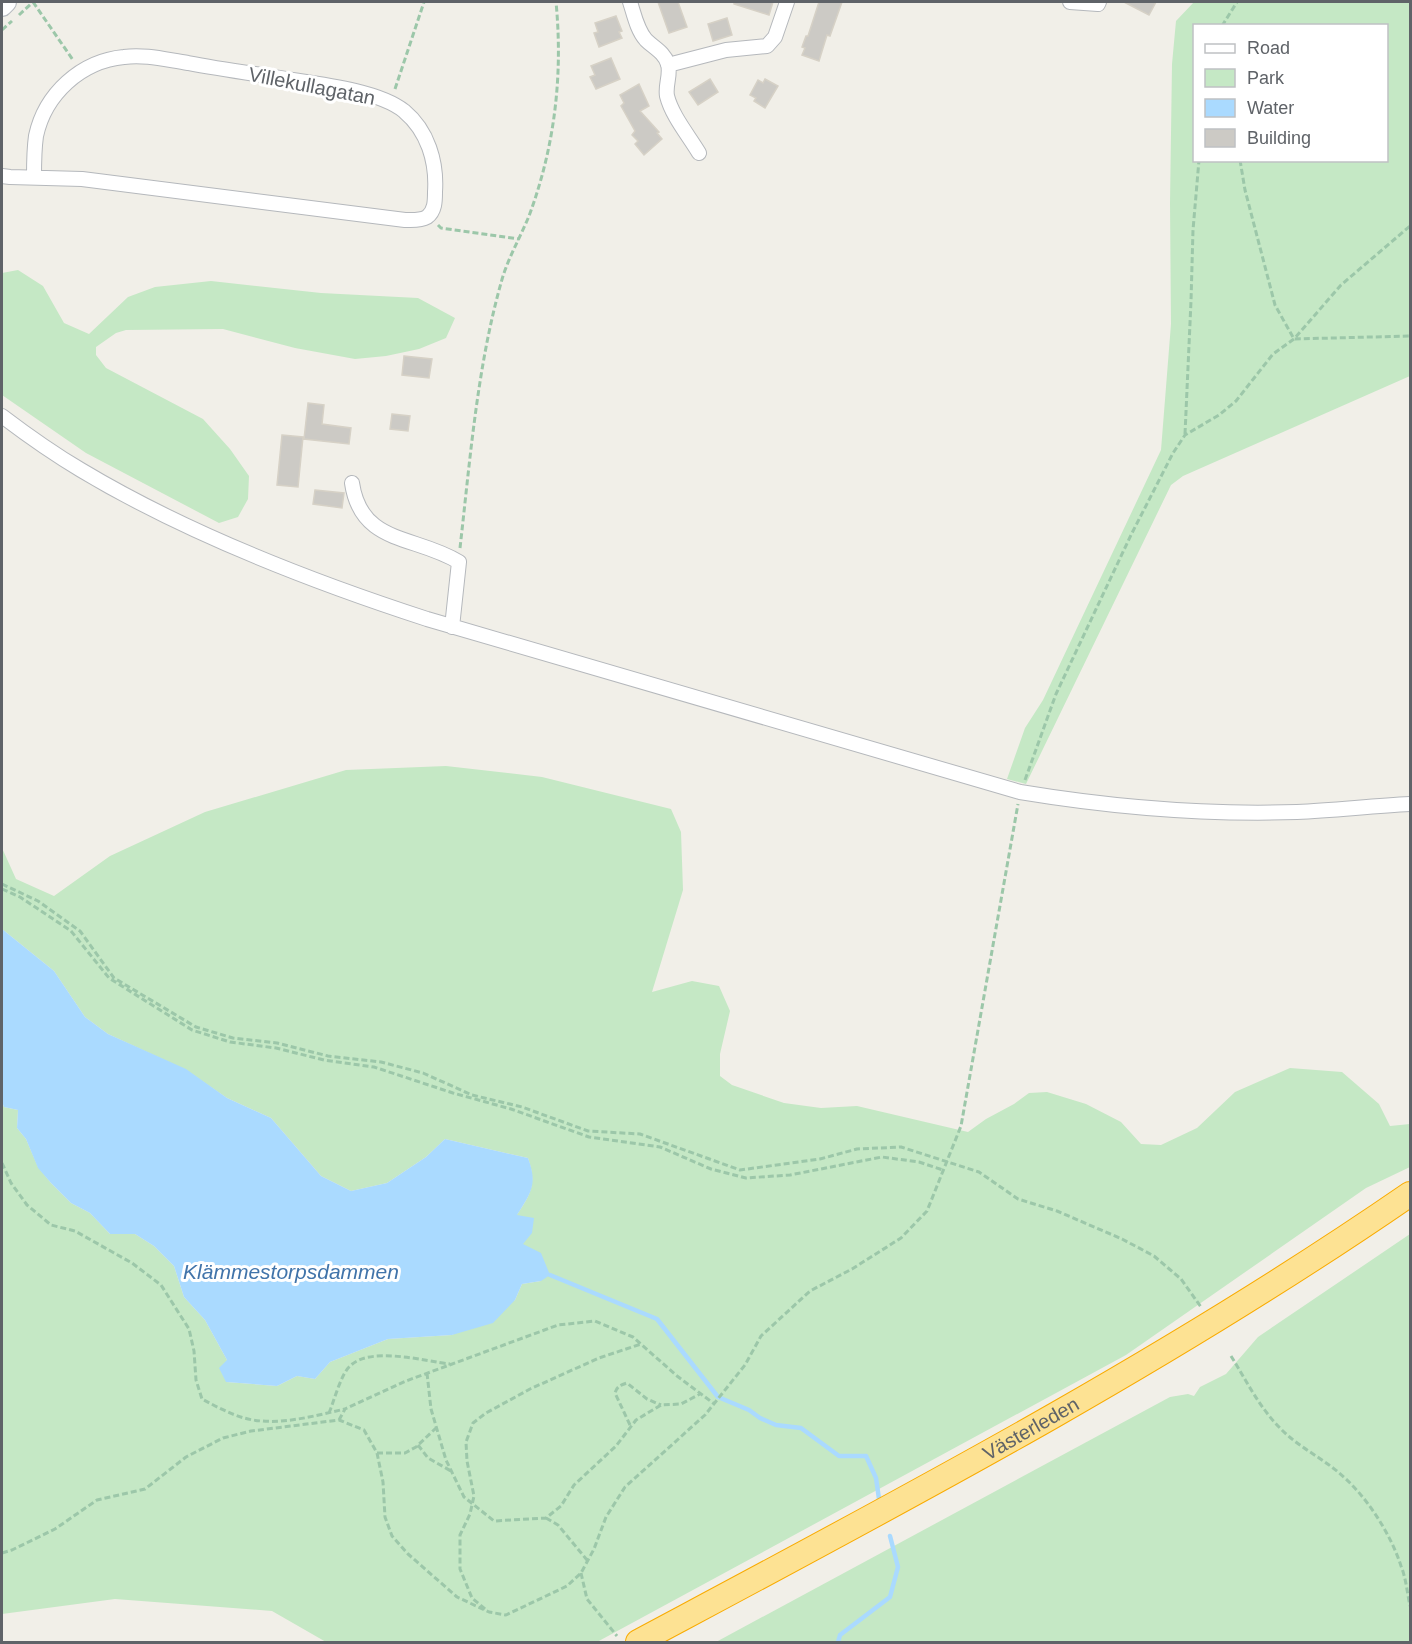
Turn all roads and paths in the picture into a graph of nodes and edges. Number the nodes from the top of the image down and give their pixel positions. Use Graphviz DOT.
graph roads {
  1 [pos="6,2"];
  2 [pos="33,2"];
  3 [pos="424,2"];
  4 [pos="556,2"];
  5 [pos="630,2"];
  6 [pos="787,2"];
  7 [pos="1070,2"];
  8 [pos="1237,2"];
  9 [pos="1098,3"];
  10 [pos="2,6"];
  11 [pos="1223,24"];
  12 [pos="668,65"];
  13 [pos="81,71"];
  14 [pos="390,102"];
  15 [pos="699,153"];
  16 [pos="1199,162"];
  17 [pos="1240,162"];
  18 [pos="2,176"];
  19 [pos="34,177"];
  20 [pos="428,216"];
  21 [pos="1410,226"];
  22 [pos="519,239"];
  23 [pos="1410,336"];
  24 [pos="1294,339"];
  25 [pos="2,416"];
  26 [pos="1185,435"];
  27 [pos="352,483"];
  28 [pos="459,562"];
  29 [pos="452,627"];
  30 [pos="1020,792"];
  31 [pos="1410,804"];
  32 [pos="2,884"];
  33 [pos="2,889"];
  34 [pos="949,1161"];
  35 [pos="2,1163"];
  36 [pos="943,1170"];
  37 [pos="1410,1194"];
  38 [pos="1410,1206"];
  39 [pos="1202,1307"];
  40 [pos="641,1344"];
  41 [pos="1231,1356"];
  42 [pos="453,1364"];
  43 [pos="427,1373"];
  44 [pos="700,1394"];
  45 [pos="714,1404"];
  46 [pos="661,1406"];
  47 [pos="345,1409"];
  48 [pos="328,1413"];
  49 [pos="303,1418"];
  50 [pos="339,1420"];
  51 [pos="630,1425"];
  52 [pos="305,1426"];
  53 [pos="436,1428"];
  54 [pos="418,1445"];
  55 [pos="377,1454"];
  56 [pos="451,1471"];
  57 [pos="472,1505"];
  58 [pos="546,1518"];
  59 [pos="2,1553"];
  60 [pos="588,1560"];
  61 [pos="581,1573"];
  62 [pos="1410,1606"];
  63 [pos="489,1612"];
  64 [pos="627,1639"];
  65 [pos="660,1642"];
  1 -- 10 [label="street"];
  2 -- 13 [label="path"];
  3 -- 14 [label="path"];
  4 -- 22 [label="path"];
  5 -- 12 [label="street"];
  6 -- 12 [label="street"];
  7 -- 9 [label="street"];
  8 -- 11 [label="path"];
  12 -- 15 [label="street"];
  13 -- 14 [label="street, Villekullagatan"];
  13 -- 19 [label="street, Villekullagatan"];
  14 -- 20 [label="street, Villekullagatan"];
  16 -- 26 [label="path"];
  17 -- 24 [label="path"];
  18 -- 19 [label="street"];
  19 -- 20 [label="street"];
  20 -- 22 [label="path"];
  21 -- 24 [label="path"];
  22 -- 28 [label="path"];
  23 -- 24 [label="path"];
  24 -- 26 [label="path"];
  25 -- 29 [label="street"];
  26 -- 30 [label="path"];
  27 -- 28 [label="street"];
  28 -- 29 [label="street"];
  29 -- 30 [label="street"];
  30 -- 31 [label="street"];
  30 -- 34 [label="path"];
  32 -- 34 [label="path"];
  33 -- 36 [label="path"];
  34 -- 36 [label="path"];
  34 -- 39 [label="path"];
  35 -- 49 [label="path"];
  36 -- 45 [label="path"];
  37 -- 64 [label="highway, Västerleden"];
  38 -- 65 [label="highway, Västerleden"];
  40 -- 42 [label="path"];
  40 -- 44 [label="path"];
  40 -- 57 [label="path"];
  41 -- 62 [label="path"];
  42 -- 43 [label="path"];
  42 -- 48 [label="path"];
  43 -- 47 [label="path"];
  43 -- 53 [label="path"];
  44 -- 45 [label="path"];
  44 -- 46 [label="path"];
  45 -- 60 [label="path"];
  46 -- 51 [label="path"];
  46 -- 51 [label="path"];
  47 -- 48 [label="path"];
  47 -- 50 [label="path"];
  48 -- 49 [label="path"];
  49 -- 52 [label="path"];
  50 -- 52 [label="path"];
  50 -- 55 [label="path"];
  51 -- 58 [label="path"];
  52 -- 59 [label="path"];
  53 -- 54 [label="path"];
  53 -- 56 [label="path"];
  54 -- 55 [label="path"];
  54 -- 56 [label="path"];
  55 -- 63 [label="path"];
  56 -- 57 [label="path"];
  57 -- 58 [label="path"];
  57 -- 63 [label="path"];
  58 -- 60 [label="path"];
  60 -- 61 [label="path"];
  61 -- 63 [label="path"];
  61 -- 64 [label="path"];
}
